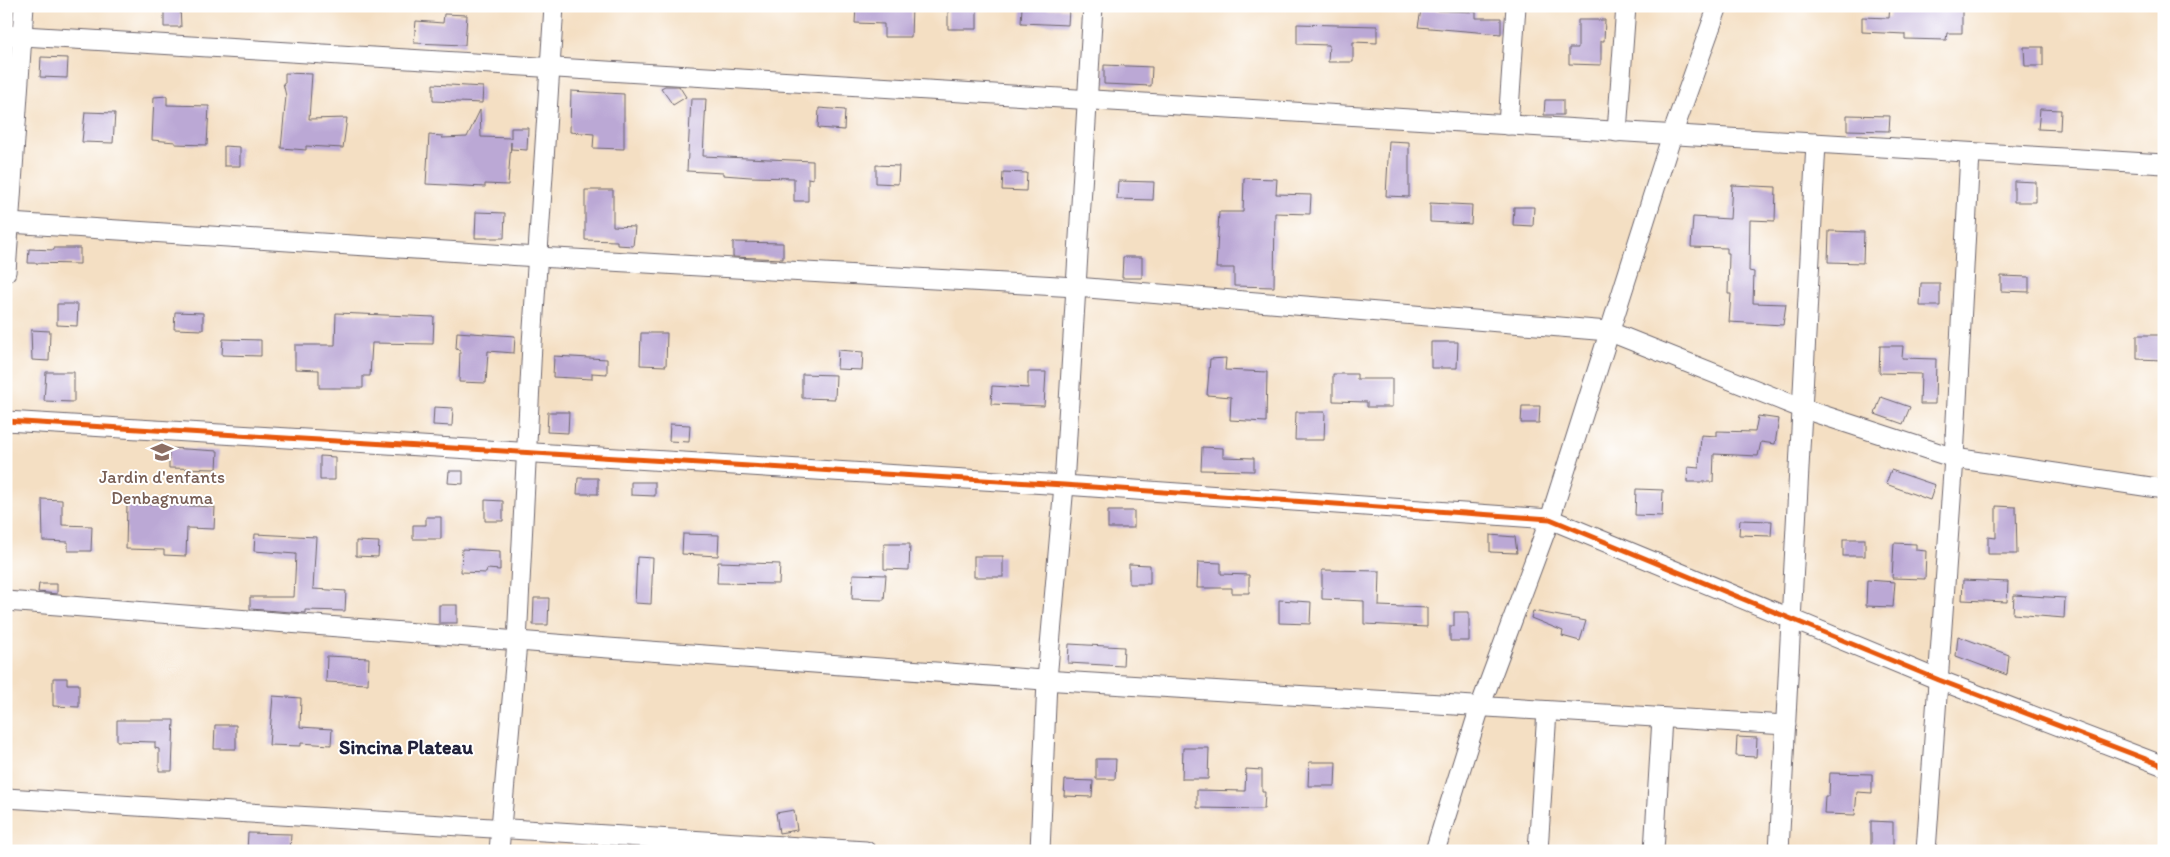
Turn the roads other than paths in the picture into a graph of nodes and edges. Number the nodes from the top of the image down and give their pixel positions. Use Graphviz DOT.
graph roads {
  1 [pos="24,6"];
  2 [pos="554,6"];
  3 [pos="1093,6"];
  4 [pos="1516,6"];
  5 [pos="1626,6"];
  6 [pos="1718,6"];
  7 [pos="14,35"];
  8 [pos="550,67"];
  9 [pos="1088,100"];
  10 [pos="1508,125"];
  11 [pos="1617,132"];
  12 [pos="1672,135"];
  13 [pos="1816,143"];
  14 [pos="1970,153"];
  15 [pos="2164,164"];
  16 [pos="9,223"];
  17 [pos="538,257"];
  18 [pos="6,272"];
  19 [pos="1076,287"];
  20 [pos="1608,331"];
  21 [pos="1801,408"];
  22 [pos="6,421"];
  23 [pos="527,452"];
  24 [pos="1954,458"];
  25 [pos="1064,485"];
  26 [pos="2164,489"];
  27 [pos="1550,519"];
  28 [pos="6,601"];
  29 [pos="1791,619"];
  30 [pos="517,642"];
  31 [pos="1047,680"];
  32 [pos="1939,680"];
  33 [pos="1480,707"];
  34 [pos="1547,711"];
  35 [pos="1662,718"];
  36 [pos="1786,726"];
  37 [pos="2164,766"];
  38 [pos="6,798"];
  39 [pos="501,828"];
  40 [pos="499,851"];
  41 [pos="866,851"];
  42 [pos="1040,851"];
  43 [pos="1435,851"];
  44 [pos="1538,851"];
  45 [pos="1654,851"];
  46 [pos="1779,851"];
  47 [pos="1926,851"];
  1 -- 7 [label="street"];
  2 -- 8 [label="street"];
  3 -- 9 [label="street"];
  4 -- 10 [label="street"];
  5 -- 11 [label="street"];
  6 -- 12 [label="street"];
  7 -- 8 [label="street"];
  7 -- 16 [label="street"];
  8 -- 9 [label="street"];
  8 -- 17 [label="street"];
  9 -- 10 [label="street"];
  9 -- 19 [label="street"];
  10 -- 11 [label="street"];
  11 -- 12 [label="street"];
  12 -- 13 [label="street"];
  12 -- 20 [label="street"];
  13 -- 14 [label="street"];
  13 -- 21 [label="street"];
  14 -- 15 [label="street"];
  14 -- 24 [label="street"];
  16 -- 17 [label="street"];
  16 -- 18 [label="street"];
  17 -- 19 [label="street"];
  17 -- 23 [label="street"];
  19 -- 20 [label="street"];
  19 -- 25 [label="street"];
  20 -- 21 [label="street"];
  20 -- 27 [label="street"];
  21 -- 24 [label="street"];
  21 -- 29 [label="street"];
  22 -- 23 [label="street"];
  23 -- 25 [label="street"];
  23 -- 30 [label="street"];
  24 -- 26 [label="street"];
  24 -- 32 [label="street"];
  25 -- 27 [label="street"];
  25 -- 31 [label="street"];
  27 -- 29 [label="street"];
  27 -- 33 [label="street"];
  28 -- 30 [label="street"];
  29 -- 32 [label="street"];
  29 -- 36 [label="street"];
  30 -- 31 [label="street"];
  30 -- 39 [label="street"];
  31 -- 33 [label="street"];
  31 -- 42 [label="street"];
  32 -- 37 [label="street"];
  32 -- 47 [label="street"];
  33 -- 34 [label="street"];
  33 -- 43 [label="street"];
  34 -- 35 [label="street"];
  34 -- 44 [label="street"];
  35 -- 36 [label="street"];
  35 -- 45 [label="street"];
  36 -- 46 [label="street"];
  38 -- 39 [label="street"];
  39 -- 40 [label="street"];
  39 -- 41 [label="street"];
}
